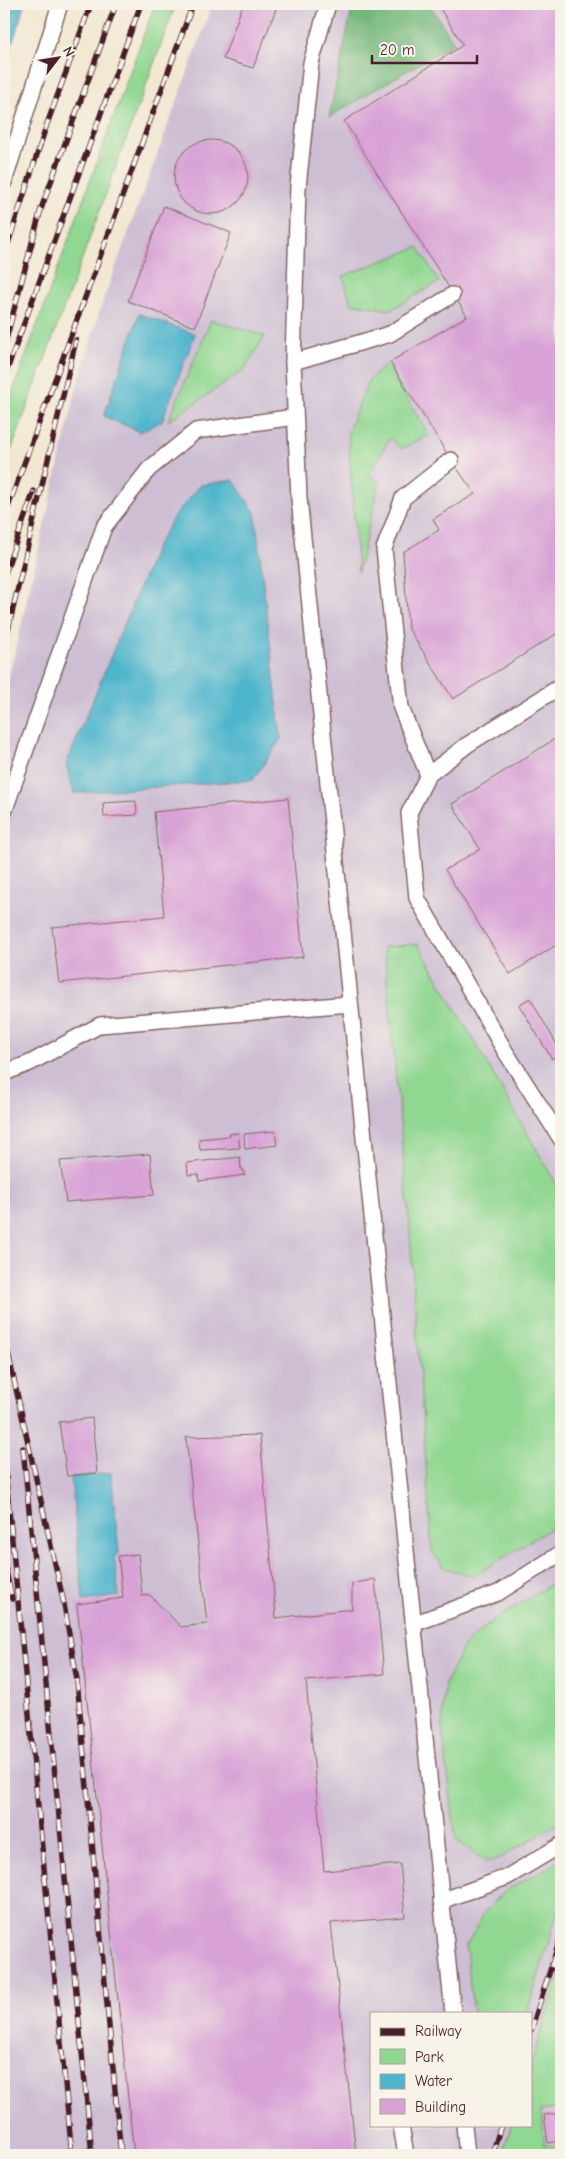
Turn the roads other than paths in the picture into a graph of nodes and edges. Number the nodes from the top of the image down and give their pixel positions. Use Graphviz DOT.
graph roads {
  1 [pos="60,4"];
  2 [pos="328,4"];
  3 [pos="4,182"];
  4 [pos="452,295"];
  5 [pos="293,362"];
  6 [pos="295,417"];
  7 [pos="451,460"];
  8 [pos="561,686"];
  9 [pos="428,775"];
  10 [pos="4,812"];
  11 [pos="350,1004"];
  12 [pos="4,1074"];
  13 [pos="561,1139"];
  14 [pos="561,1553"];
  15 [pos="414,1624"];
  16 [pos="561,1845"];
  17 [pos="441,1901"];
  18 [pos="453,2012"];
  19 [pos="401,2126"];
  20 [pos="464,2126"];
  21 [pos="406,2155"];
  22 [pos="467,2155"];
  1 -- 3 [label="lane"];
  2 -- 5 [label="lane"];
  4 -- 5 [label="lane"];
  5 -- 6 [label="lane"];
  6 -- 10 [label="lane"];
  6 -- 11 [label="lane"];
  7 -- 9 [label="lane"];
  8 -- 9 [label="lane"];
  9 -- 13 [label="lane"];
  11 -- 12 [label="lane"];
  11 -- 15 [label="lane"];
  14 -- 15 [label="lane"];
  15 -- 17 [label="lane"];
  16 -- 17 [label="lane"];
  17 -- 18 [label="lane"];
  19 -- 21 [label="lane"];
  20 -- 22 [label="lane"];
}
